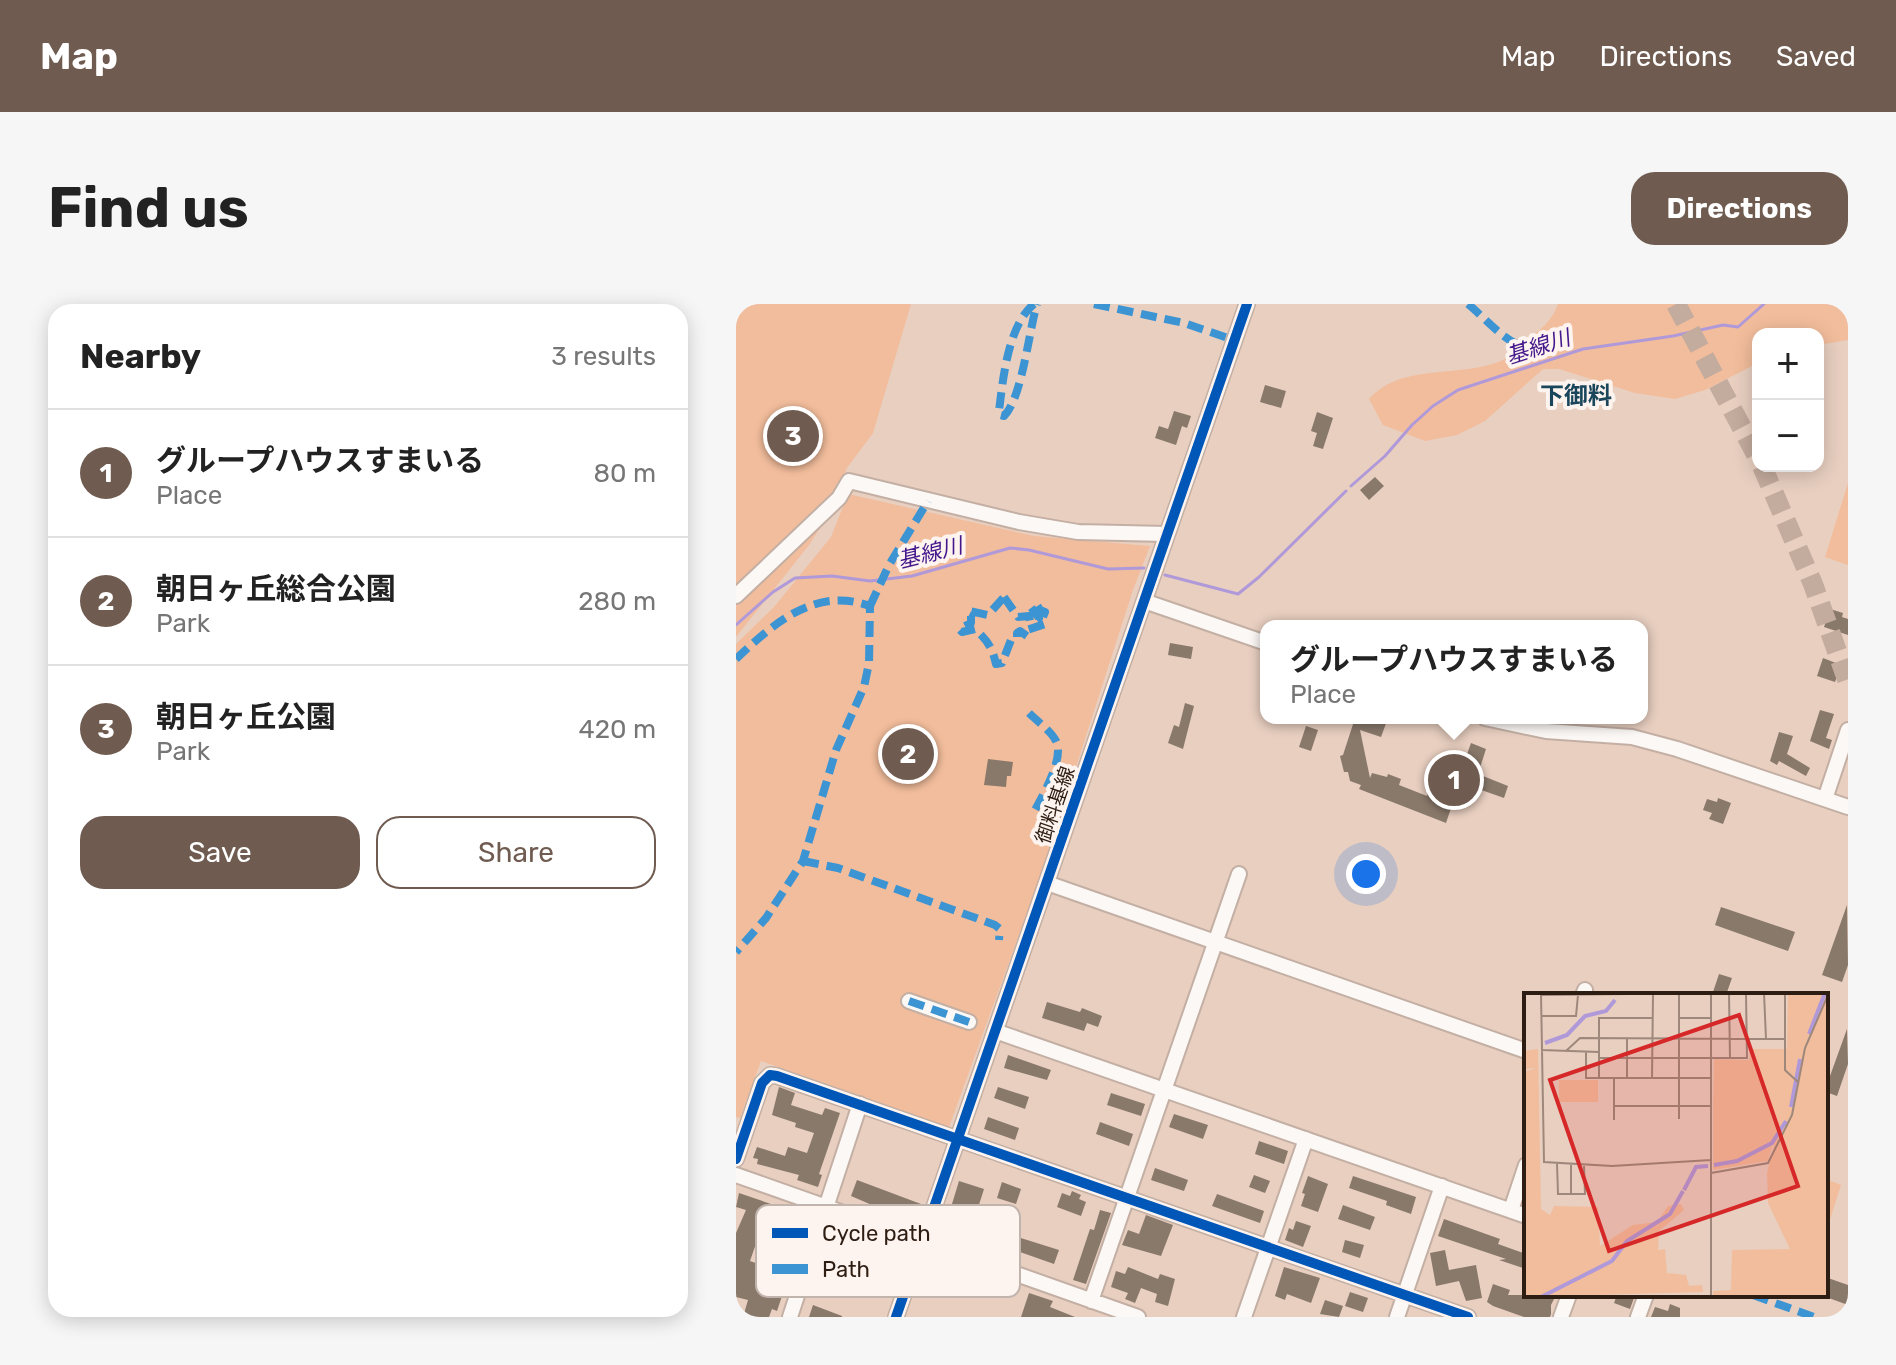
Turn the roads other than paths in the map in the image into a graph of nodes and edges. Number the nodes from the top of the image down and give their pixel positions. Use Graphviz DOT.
graph roads {
  1 [pos="1247,304"];
  2 [pos="1167,534"];
  3 [pos="736,596"];
  4 [pos="1144,601"];
  5 [pos="1260,641"];
  6 [pos="1513,724"];
  7 [pos="1848,730"];
  8 [pos="1825,799"];
  9 [pos="1848,807"];
  10 [pos="1239,874"];
  11 [pos="1047,883"];
  12 [pos="1215,942"];
  13 [pos="909,1001"];
  14 [pos="969,1022"];
  15 [pos="995,1031"];
  16 [pos="1524,1050"];
  17 [pos="1165,1090"];
  18 [pos="860,1104"];
  19 [pos="958,1138"];
  20 [pos="1306,1139"];
  21 [pos="736,1159"];
  22 [pos="1524,1171"];
  23 [pos="736,1175"];
  24 [pos="1442,1186"];
  25 [pos="1128,1198"];
  26 [pos="822,1205"];
  27 [pos="825,1205"];
  28 [pos="935,1205"];
  29 [pos="1511,1210"];
  30 [pos="1524,1215"];
  31 [pos="1269,1247"];
  32 [pos="1020,1278"];
  33 [pos="1405,1295"];
  34 [pos="796,1297"];
  35 [pos="903,1297"];
  36 [pos="1568,1297"];
  37 [pos="1645,1297"];
  38 [pos="1092,1307"];
  39 [pos="790,1317"];
  40 [pos="896,1317"];
  41 [pos="1138,1317"];
  42 [pos="1244,1317"];
  43 [pos="1397,1317"];
  44 [pos="1468,1317"];
  45 [pos="1561,1317"];
  46 [pos="1638,1317"];
  1 -- 2 [label="street, 御料基線"];
  2 -- 3 [label="street"];
  2 -- 4 [label="street, 御料基線"];
  4 -- 5 [label="street"];
  4 -- 11 [label="street, 御料基線"];
  6 -- 8 [label="street"];
  7 -- 8 [label="street"];
  8 -- 9 [label="street"];
  10 -- 12 [label="street"];
  11 -- 12 [label="street"];
  11 -- 15 [label="street, 御料基線"];
  12 -- 16 [label="street"];
  12 -- 17 [label="street"];
  13 -- 14 [label="street"];
  15 -- 17 [label="street"];
  15 -- 19 [label="street, 御料基線"];
  17 -- 20 [label="street"];
  17 -- 25 [label="street"];
  18 -- 19 [label="street"];
  18 -- 21 [label="street"];
  18 -- 27 [label="street"];
  19 -- 25 [label="street"];
  19 -- 28 [label="street, 御料基線"];
  20 -- 24 [label="street"];
  20 -- 31 [label="street"];
  22 -- 29 [label="street"];
  23 -- 26 [label="street"];
  24 -- 29 [label="street"];
  24 -- 33 [label="street"];
  25 -- 31 [label="street"];
  25 -- 38 [label="street"];
  29 -- 30 [label="street"];
  31 -- 33 [label="street"];
  31 -- 42 [label="street"];
  32 -- 38 [label="street"];
  33 -- 43 [label="street"];
  33 -- 44 [label="street"];
  34 -- 39 [label="street"];
  35 -- 40 [label="street, 御料基線"];
  36 -- 45 [label="street"];
  37 -- 46 [label="street"];
  38 -- 41 [label="street"];
}
